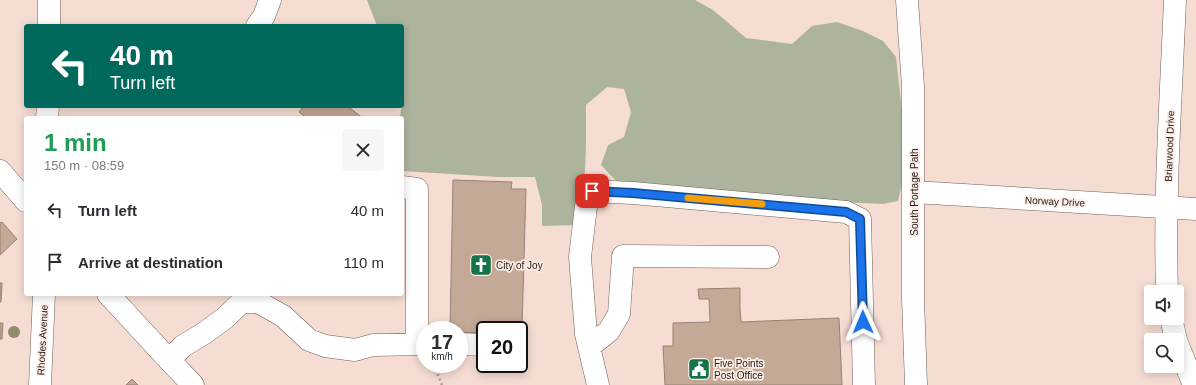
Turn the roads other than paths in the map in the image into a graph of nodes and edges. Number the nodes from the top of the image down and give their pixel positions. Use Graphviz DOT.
graph roads {
  1 [pos="49,0"];
  2 [pos="270,0"];
  3 [pos="907,0"];
  4 [pos="1175,0"];
  5 [pos="49,24"];
  6 [pos="258,24"];
  7 [pos="0,171"];
  8 [pos="404,187"];
  9 [pos="914,192"];
  10 [pos="24,199"];
  11 [pos="1167,207"];
  12 [pos="1196,209"];
  13 [pos="768,257"];
  14 [pos="1167,285"];
  15 [pos="44,296"];
  16 [pos="110,296"];
  17 [pos="246,298"];
  18 [pos="421,321"];
  19 [pos="416,344"];
  20 [pos="589,347"];
  21 [pos="168,360"];
  22 [pos="1184,361"];
  23 [pos="40,385"];
  24 [pos="193,385"];
  25 [pos="598,385"];
  26 [pos="864,385"];
  27 [pos="916,385"];
  28 [pos="1194,385"];
  1 -- 5 [label="street"];
  2 -- 6 [label="street"];
  3 -- 9 [label="street, South Portage Path"];
  4 -- 11 [label="street, Briarwood Drive"];
  7 -- 10 [label="street"];
  8 -- 18 [label="street"];
  9 -- 11 [label="street, Norway Drive"];
  9 -- 27 [label="street, South Portage Path"];
  11 -- 12 [label="street, Norway Drive"];
  11 -- 14 [label="street, Briarwood Drive"];
  13 -- 20 [label="street"];
  15 -- 23 [label="street, Rhodes Avenue"];
  16 -- 21 [label="street"];
  17 -- 19 [label="street"];
  17 -- 21 [label="street"];
  20 -- 25 [label="street"];
  20 -- 26 [label="street"];
  21 -- 24 [label="street"];
  22 -- 28 [label="street"];
}
